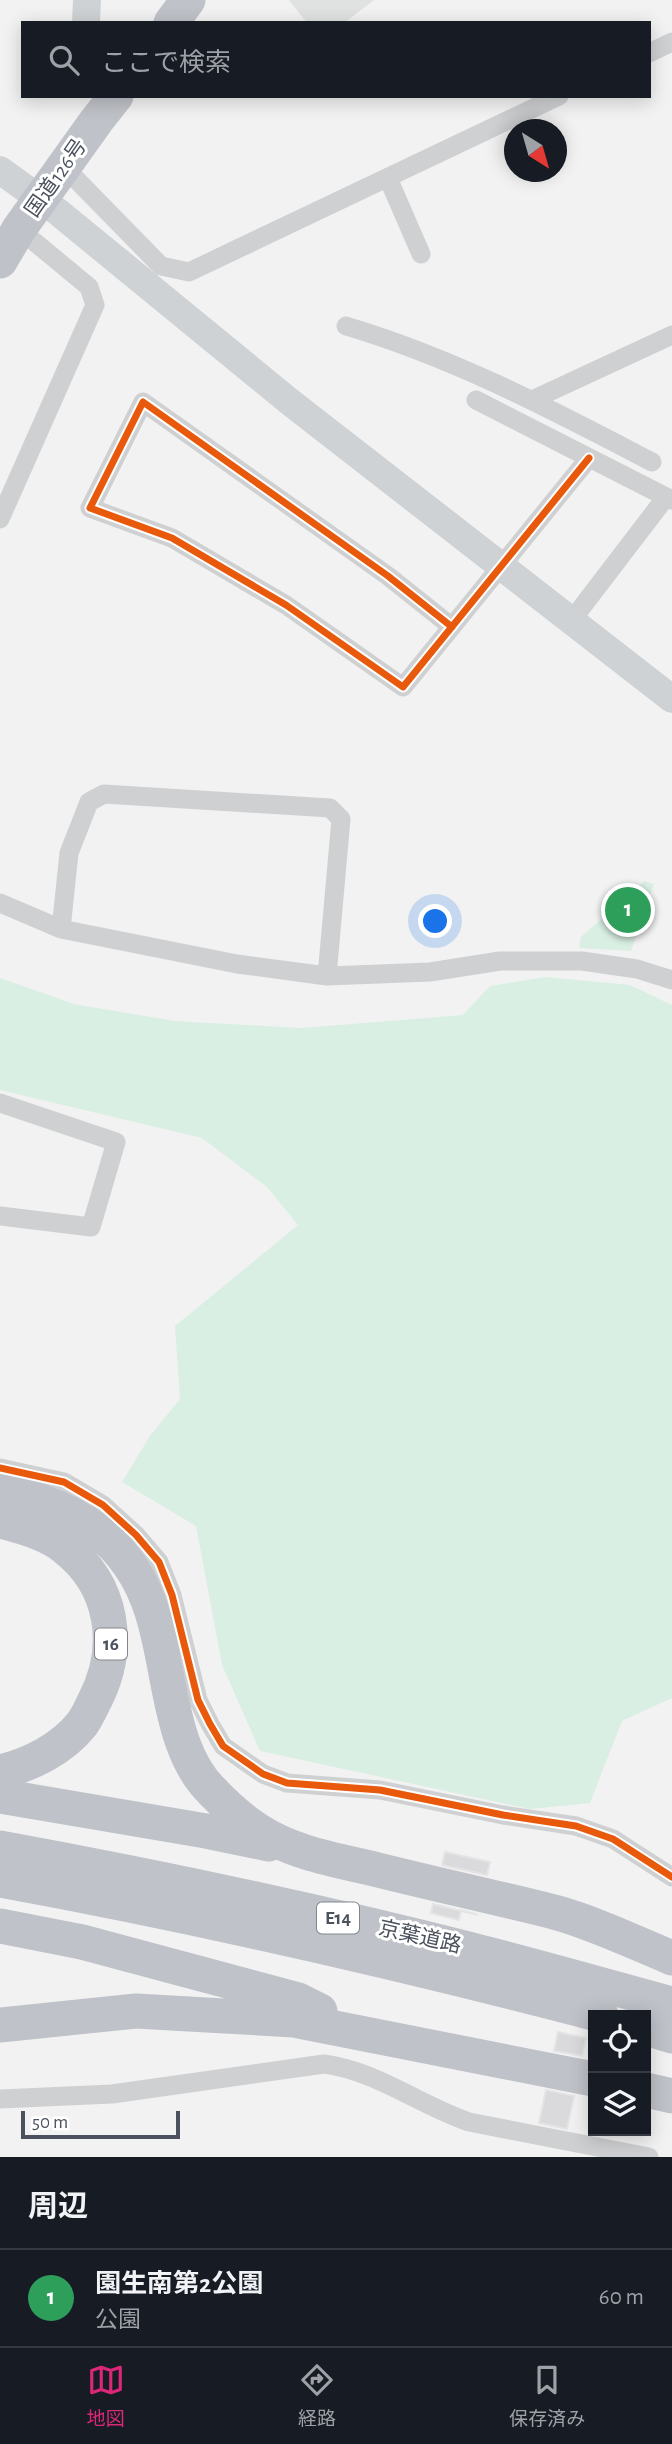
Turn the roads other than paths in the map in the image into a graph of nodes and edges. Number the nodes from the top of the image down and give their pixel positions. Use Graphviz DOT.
graph roads {
  1 [pos="87,0"];
  2 [pos="188,0"];
  3 [pos="86,21"];
  4 [pos="172,21"];
  5 [pos="672,42"];
  6 [pos="651,52"];
  7 [pos="555,98"];
  8 [pos="102,104"];
  9 [pos="65,168"];
  10 [pos="0,170"];
  11 [pos="388,178"];
  12 [pos="19,229"];
  13 [pos="421,254"];
  14 [pos="0,261"];
  15 [pos="346,326"];
  16 [pos="672,335"];
  17 [pos="476,400"];
  18 [pos="532,400"];
  19 [pos="589,458"];
  20 [pos="652,463"];
  21 [pos="669,498"];
  22 [pos="0,519"];
  23 [pos="500,567"];
  24 [pos="572,621"];
  25 [pos="452,627"];
  26 [pos="672,699"];
  27 [pos="0,903"];
  28 [pos="61,929"];
  29 [pos="327,976"];
  30 [pos="672,980"];
  31 [pos="0,1103"];
  32 [pos="0,1216"];
  33 [pos="0,1468"];
  34 [pos="0,1491"];
  35 [pos="0,1521"];
  36 [pos="0,1772"];
  37 [pos="0,1796"];
  38 [pos="0,1847"];
  39 [pos="309,1853"];
  40 [pos="672,1877"];
  41 [pos="0,1880"];
  42 [pos="0,1926"];
  43 [pos="672,1958"];
  44 [pos="672,2004"];
  45 [pos="588,2012"];
  46 [pos="0,2025"];
  47 [pos="651,2030"];
  48 [pos="365,2032"];
  49 [pos="672,2036"];
  50 [pos="588,2078"];
  51 [pos="651,2091"];
  52 [pos="672,2096"];
  53 [pos="0,2099"];
  54 [pos="649,2157"];
  1 -- 3 [label="street"];
  2 -- 4 [label="highway"];
  5 -- 6 [label="street"];
  7 -- 11 [label="street"];
  8 -- 9 [label="highway, 国道126号"];
  9 -- 11 [label="street"];
  9 -- 12 [label="highway, 国道126号"];
  10 -- 23 [label="street"];
  11 -- 13 [label="street"];
  12 -- 14 [label="highway, 国道126号"];
  12 -- 22 [label="street"];
  15 -- 18 [label="street"];
  16 -- 18 [label="street"];
  17 -- 19 [label="street"];
  18 -- 20 [label="street"];
  19 -- 21 [label="street"];
  19 -- 23 [label="street"];
  21 -- 24 [label="street"];
  23 -- 24 [label="street"];
  23 -- 25 [label="street"];
  24 -- 26 [label="street"];
  25 -- 25 [label="street"];
  27 -- 28 [label="street"];
  28 -- 29 [label="street"];
  28 -- 29 [label="street"];
  29 -- 30 [label="street"];
  31 -- 32 [label="street"];
  33 -- 40 [label="street"];
  34 -- 39 [label="highway"];
  35 -- 36 [label="highway, 16"];
  37 -- 39 [label="highway"];
  38 -- 44 [label="highway, 京葉道路 / E14"];
  39 -- 43 [label="highway"];
  41 -- 45 [label="highway, 京葉道路 / E14"];
  42 -- 48 [label="highway"];
  46 -- 48 [label="highway"];
  47 -- 49 [label="highway"];
  48 -- 50 [label="highway"];
  51 -- 52 [label="highway"];
  53 -- 54 [label="street"];
}
